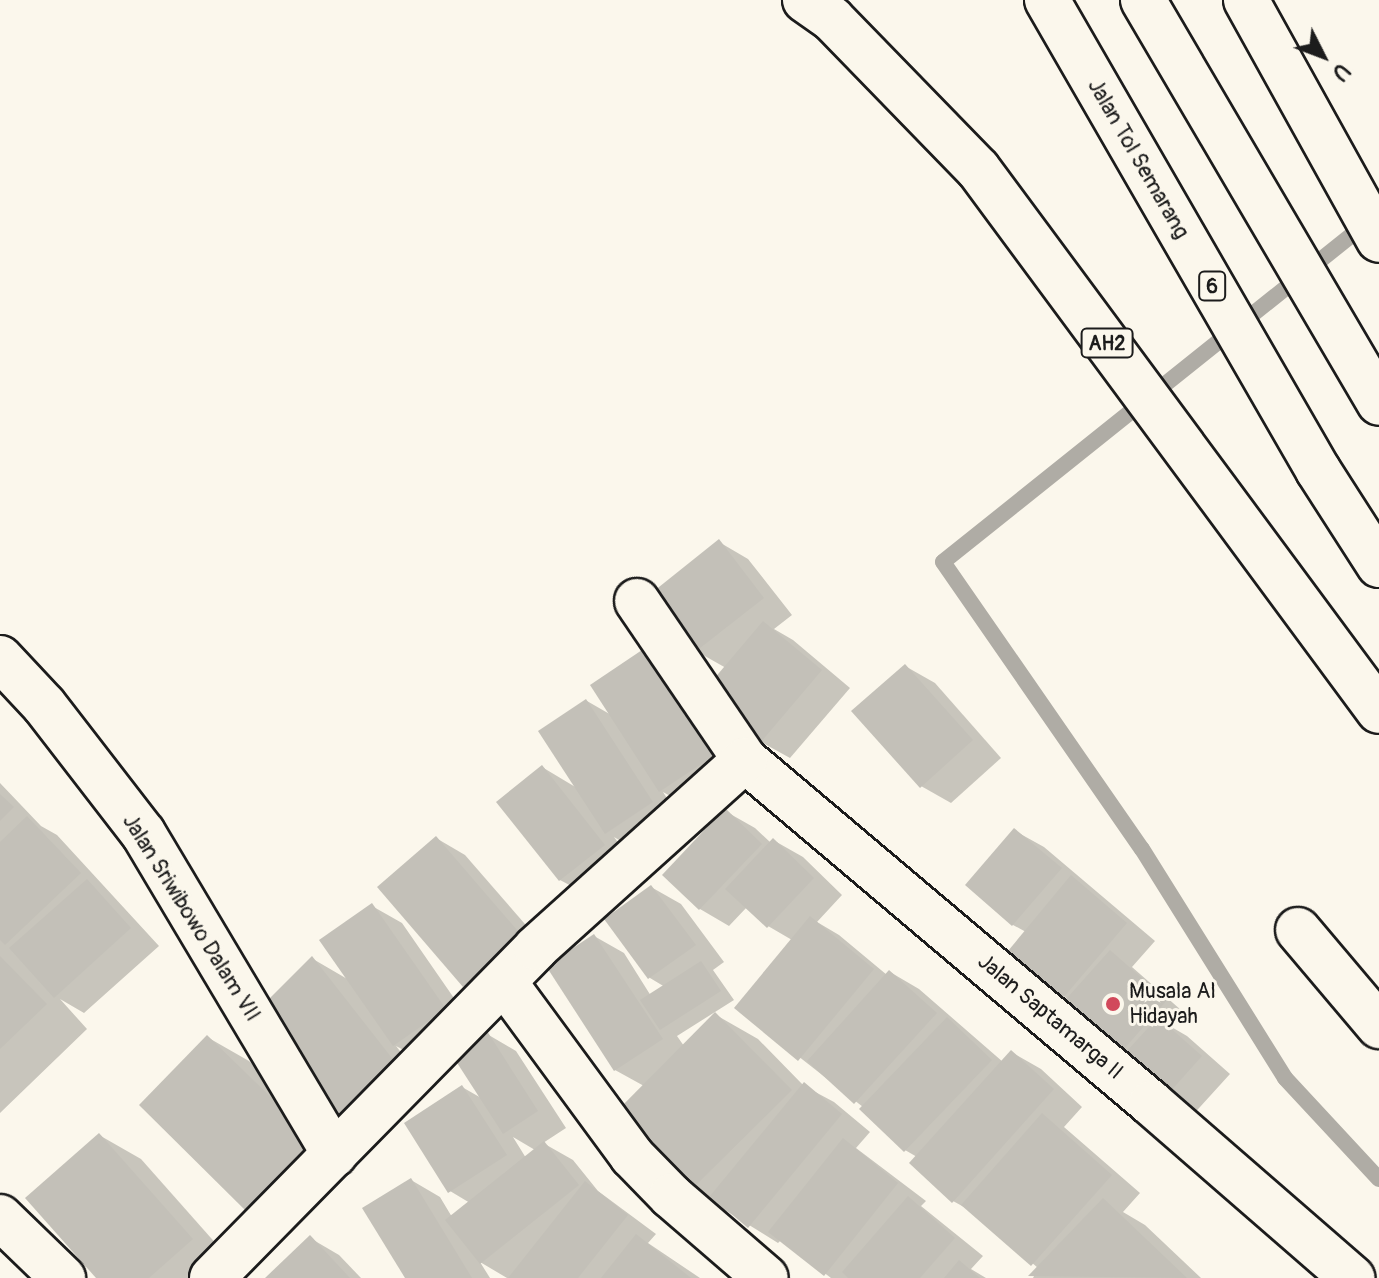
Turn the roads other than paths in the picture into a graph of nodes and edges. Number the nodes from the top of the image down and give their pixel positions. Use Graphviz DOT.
graph roads {
  1 [pos="805,0"];
  2 [pos="1047,0"];
  3 [pos="1143,0"];
  4 [pos="1246,0"];
  5 [pos="1379,240"];
  6 [pos="1379,403"];
  7 [pos="1379,565"];
  8 [pos="637,601"];
  9 [pos="0,658"];
  10 [pos="1379,711"];
  11 [pos="745,760"];
  12 [pos="1298,930"];
  13 [pos="505,983"];
  14 [pos="1379,1026"];
  15 [pos="334,1154"];
  16 [pos="0,1217"];
  17 [pos="63,1278"];
  18 [pos="212,1278"];
  19 [pos="766,1278"];
  20 [pos="1352,1278"];
  1 -- 10 [label="main road, AH2"];
  2 -- 7 [label="main road, Jalan Tol Semarang / 6"];
  3 -- 6 [label="main road"];
  4 -- 5 [label="main road"];
  8 -- 11 [label="main road, Jalan Saptamarga II"];
  9 -- 15 [label="main road, Jalan Sriwibowo Dalam VII"];
  11 -- 13 [label="main road"];
  11 -- 20 [label="main road, Jalan Saptamarga II"];
  12 -- 14 [label="main road"];
  13 -- 15 [label="main road"];
  13 -- 19 [label="main road"];
  15 -- 18 [label="main road"];
  16 -- 17 [label="main road"];
}
